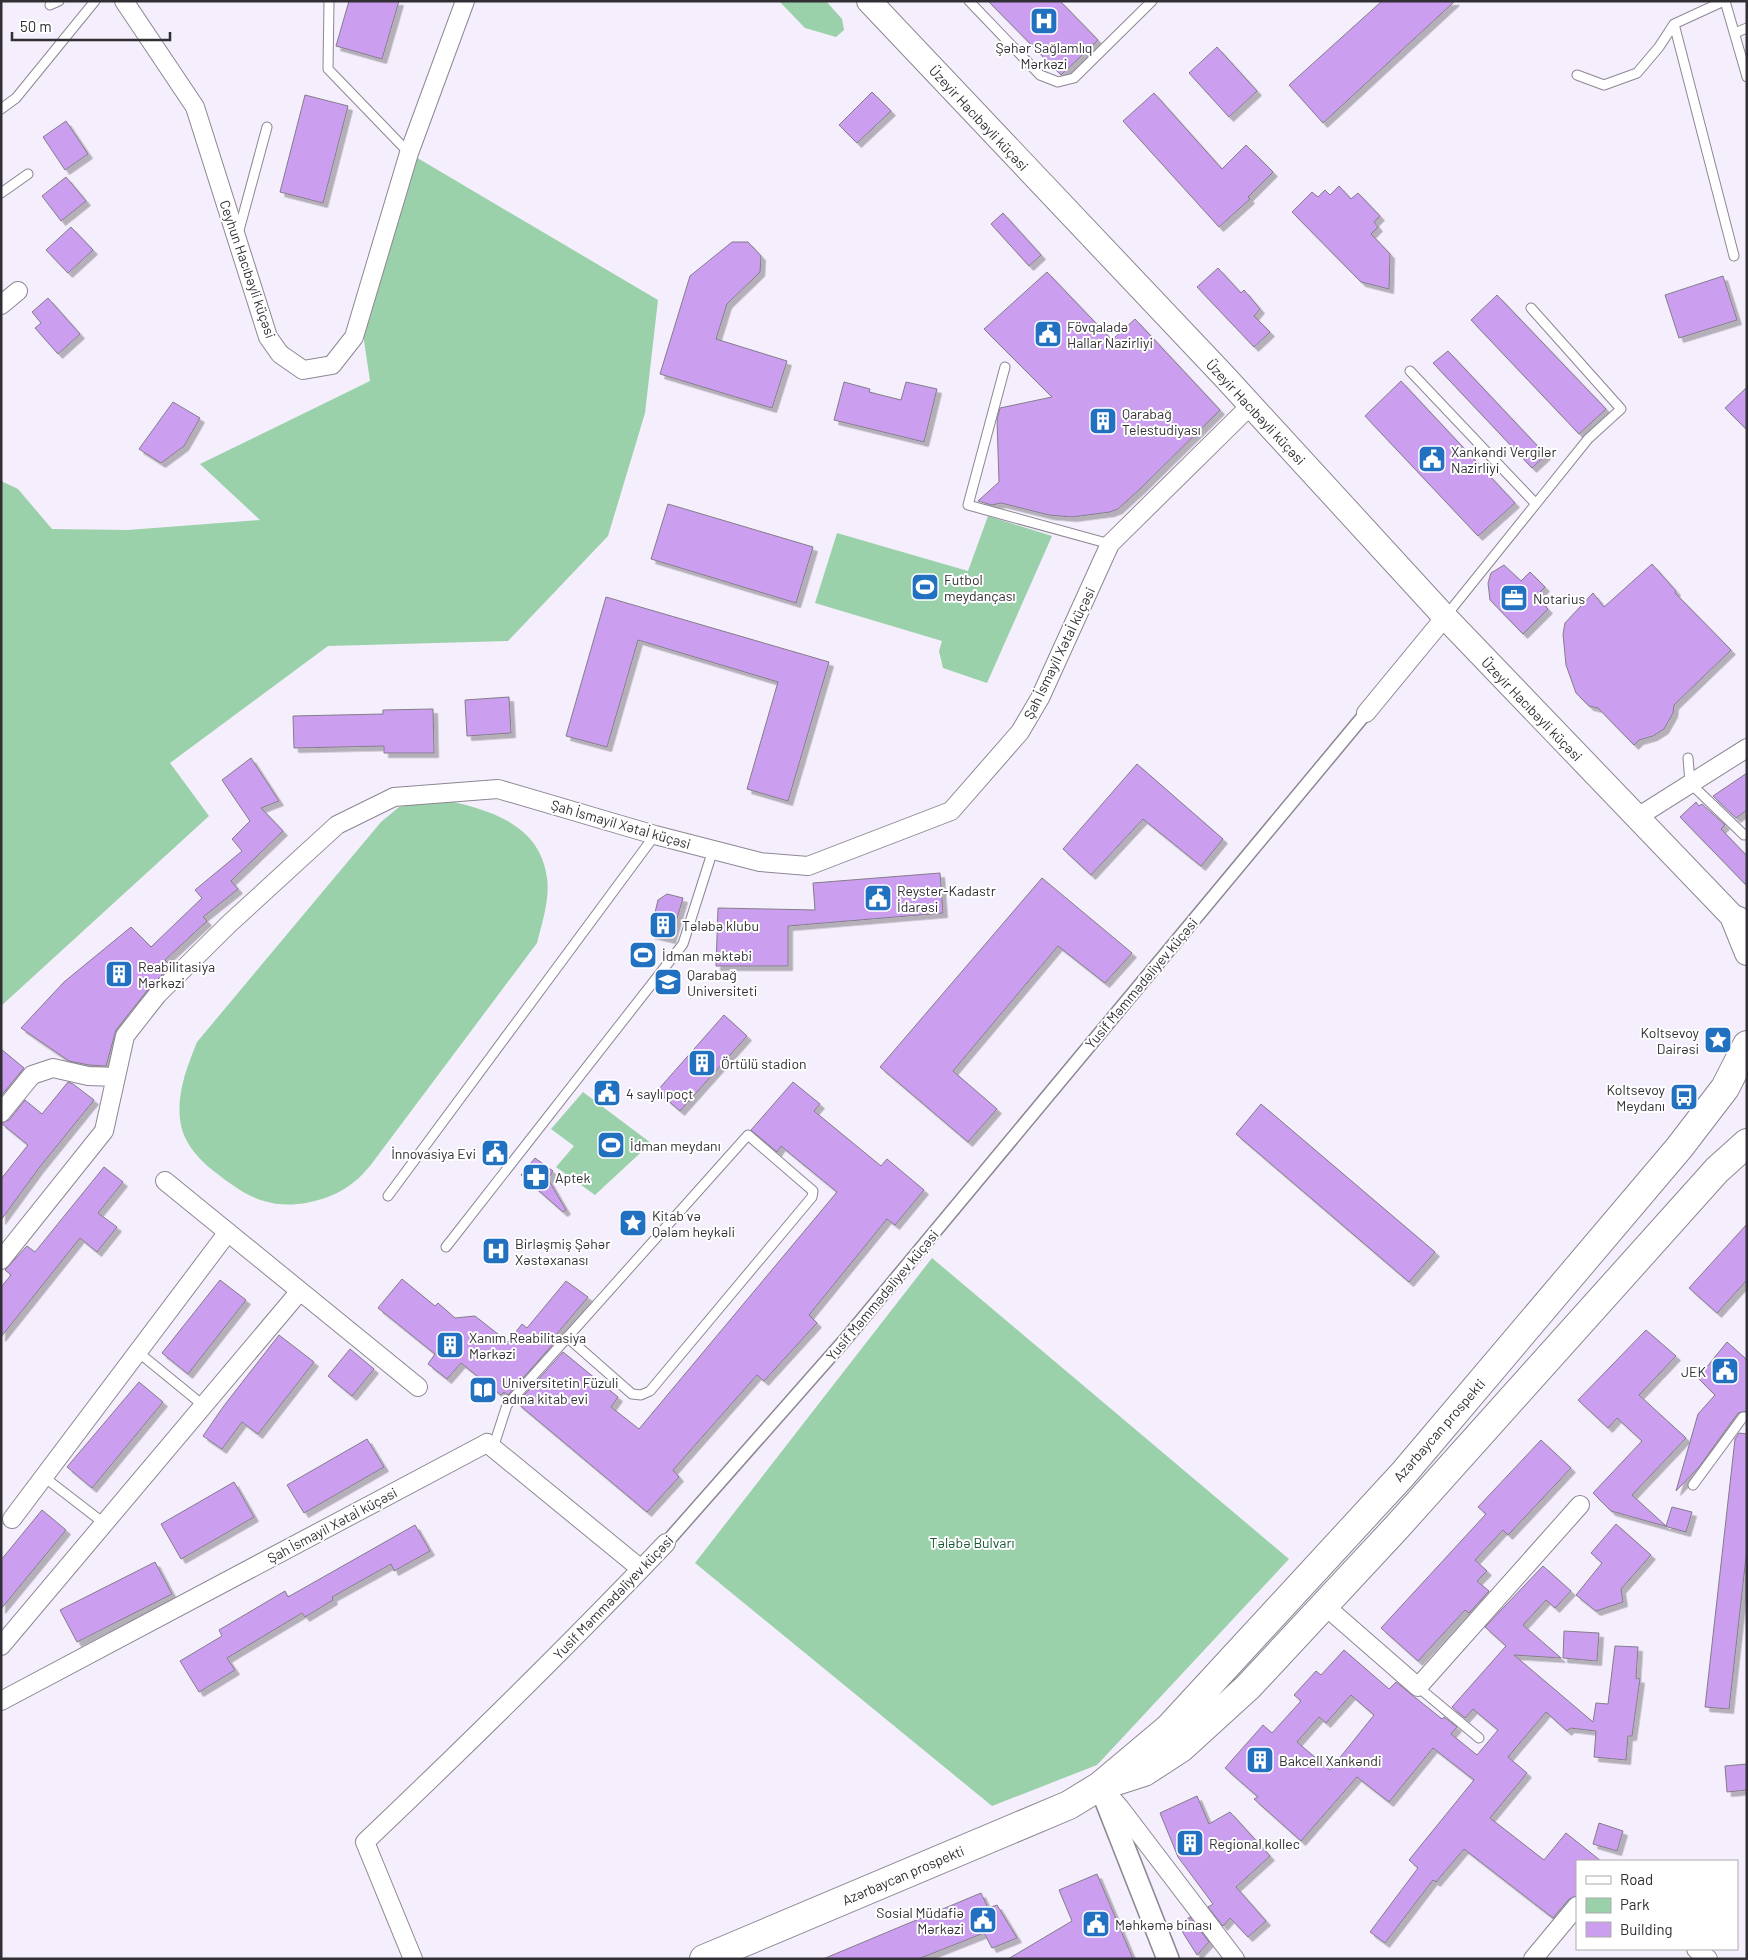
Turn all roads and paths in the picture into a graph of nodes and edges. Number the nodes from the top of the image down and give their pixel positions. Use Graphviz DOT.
graph roads {
  1 [pos="95,1"];
  2 [pos="124,1"];
  3 [pos="329,1"];
  4 [pos="465,1"];
  5 [pos="969,1"];
  6 [pos="1152,1"];
  7 [pos="1725,1"];
  8 [pos="874,4"];
  9 [pos="1674,24"];
  10 [pos="1747,28"];
  11 [pos="1734,33"];
  12 [pos="1577,75"];
  13 [pos="1747,77"];
  14 [pos="1,109"];
  15 [pos="267,127"];
  16 [pos="409,153"];
  17 [pos="28,174"];
  18 [pos="1,192"];
  19 [pos="237,239"];
  20 [pos="1734,256"];
  21 [pos="18,291"];
  22 [pos="1,305"];
  23 [pos="1531,308"];
  24 [pos="1004,367"];
  25 [pos="1410,371"];
  26 [pos="1251,405"];
  27 [pos="1536,504"];
  28 [pos="1110,544"];
  29 [pos="1445,618"];
  30 [pos="1366,713"];
  31 [pos="1747,748"];
  32 [pos="1688,758"];
  33 [pos="1690,783"];
  34 [pos="1636,818"];
  35 [pos="1747,834"];
  36 [pos="655,835"];
  37 [pos="712,850"];
  38 [pos="1739,919"];
  39 [pos="1747,953"];
  40 [pos="1747,1045"];
  41 [pos="116,1077"];
  42 [pos="1,1113"];
  43 [pos="1747,1143"];
  44 [pos="165,1181"];
  45 [pos="388,1196"];
  46 [pos="228,1232"];
  47 [pos="446,1248"];
  48 [pos="1,1260"];
  49 [pos="300,1291"];
  50 [pos="567,1337"];
  51 [pos="138,1352"];
  52 [pos="418,1387"];
  53 [pos="204,1406"];
  54 [pos="1747,1418"];
  55 [pos="493,1448"];
  56 [pos="44,1477"];
  57 [pos="1693,1485"];
  58 [pos="1372,1505"];
  59 [pos="1580,1505"];
  60 [pos="12,1519"];
  61 [pos="105,1524"];
  62 [pos="1398,1527"];
  63 [pos="666,1543"];
  64 [pos="641,1569"];
  65 [pos="1324,1605"];
  66 [pos="1,1646"];
  67 [pos="1418,1687"];
  68 [pos="1,1701"];
  69 [pos="1479,1738"];
  70 [pos="1100,1786"];
  71 [pos="1576,1907"];
  72 [pos="1697,1950"];
  73 [pos="413,1959"];
  74 [pos="704,1959"];
  75 [pos="1168,1959"];
  76 [pos="1235,1959"];
  77 [pos="1533,1959"];
  78 [pos="1708,1959"];
  1 -- 14 [label="lane"];
  2 -- 19 [label="street, Ceyhun Hacıbəyli küçəsi"];
  3 -- 16 [label="lane"];
  4 -- 16 [label="street, Ceyhun Hacıbəyli küçəsi"];
  5 -- 6 [label="lane"];
  7 -- 9 [label="lane"];
  7 -- 11 [label="lane"];
  8 -- 26 [label="main road, Üzeyir Hacıbəyli küçəsi"];
  9 -- 12 [label="lane"];
  9 -- 20 [label="lane"];
  10 -- 11 [label="lane"];
  11 -- 13 [label="lane"];
  15 -- 19 [label="lane"];
  16 -- 19 [label="street, Ceyhun Hacıbəyli küçəsi"];
  17 -- 18 [label="lane"];
  21 -- 22 [label="street"];
  23 -- 27 [label="lane"];
  24 -- 28 [label="lane"];
  25 -- 27 [label="lane"];
  26 -- 28 [label="street, Şah İsmayil Xətaİ küçəsi"];
  26 -- 29 [label="main road, Üzeyir Hacıbəyli küçəsi"];
  27 -- 29 [label="lane"];
  28 -- 37 [label="street, Şah İsmayil Xətaİ küçəsi"];
  29 -- 30 [label="street, Yusif Məmmədəliyev küçəsi"];
  29 -- 34 [label="main road, Üzeyir Hacıbəyli küçəsi"];
  30 -- 63 [label="street, Yusif Məmmədəliyev küçəsi"];
  31 -- 33 [label="street"];
  32 -- 33 [label="lane"];
  33 -- 34 [label="street"];
  33 -- 35 [label="lane"];
  34 -- 38 [label="main road, Üzeyir Hacıbəyli küçəsi"];
  36 -- 37 [label="street, Şah İsmayil Xətaİ küçəsi"];
  36 -- 41 [label="street, Şah İsmayil Xətaİ küçəsi"];
  36 -- 45 [label="lane"];
  37 -- 47 [label="lane"];
  38 -- 39 [label="main road"];
  40 -- 58 [label="main road, Azərbaycan prospekti"];
  41 -- 42 [label="street"];
  41 -- 48 [label="street, Şah İsmayil Xətaİ küçəsi"];
  43 -- 62 [label="main road, Azərbaycan prospekti"];
  44 -- 46 [label="street"];
  46 -- 49 [label="street"];
  46 -- 51 [label="street"];
  49 -- 52 [label="street"];
  49 -- 53 [label="street"];
  50 -- 50 [label="lane"];
  50 -- 55 [label="lane"];
  51 -- 53 [label="lane"];
  51 -- 56 [label="street"];
  53 -- 61 [label="street"];
  54 -- 57 [label="lane"];
  55 -- 64 [label="street"];
  55 -- 68 [label="street, Şah İsmayil Xətaİ küçəsi"];
  56 -- 60 [label="street"];
  56 -- 61 [label="lane"];
  58 -- 62 [label="main road"];
  58 -- 70 [label="main road, Azərbaycan prospekti"];
  59 -- 67 [label="street"];
  61 -- 66 [label="street"];
  62 -- 65 [label="main road, Azərbaycan prospekti"];
  63 -- 64 [label="street, Yusif Məmmədəliyev küçəsi"];
  64 -- 73 [label="street, Yusif Məmmədəliyev küçəsi"];
  65 -- 67 [label="street"];
  65 -- 70 [label="main road, Azərbaycan prospekti"];
  67 -- 69 [label="lane"];
  70 -- 74 [label="main road, Azərbaycan prospekti"];
  70 -- 75 [label="street"];
  70 -- 76 [label="street"];
  71 -- 77 [label="street"];
  72 -- 78 [label="street"];
}
